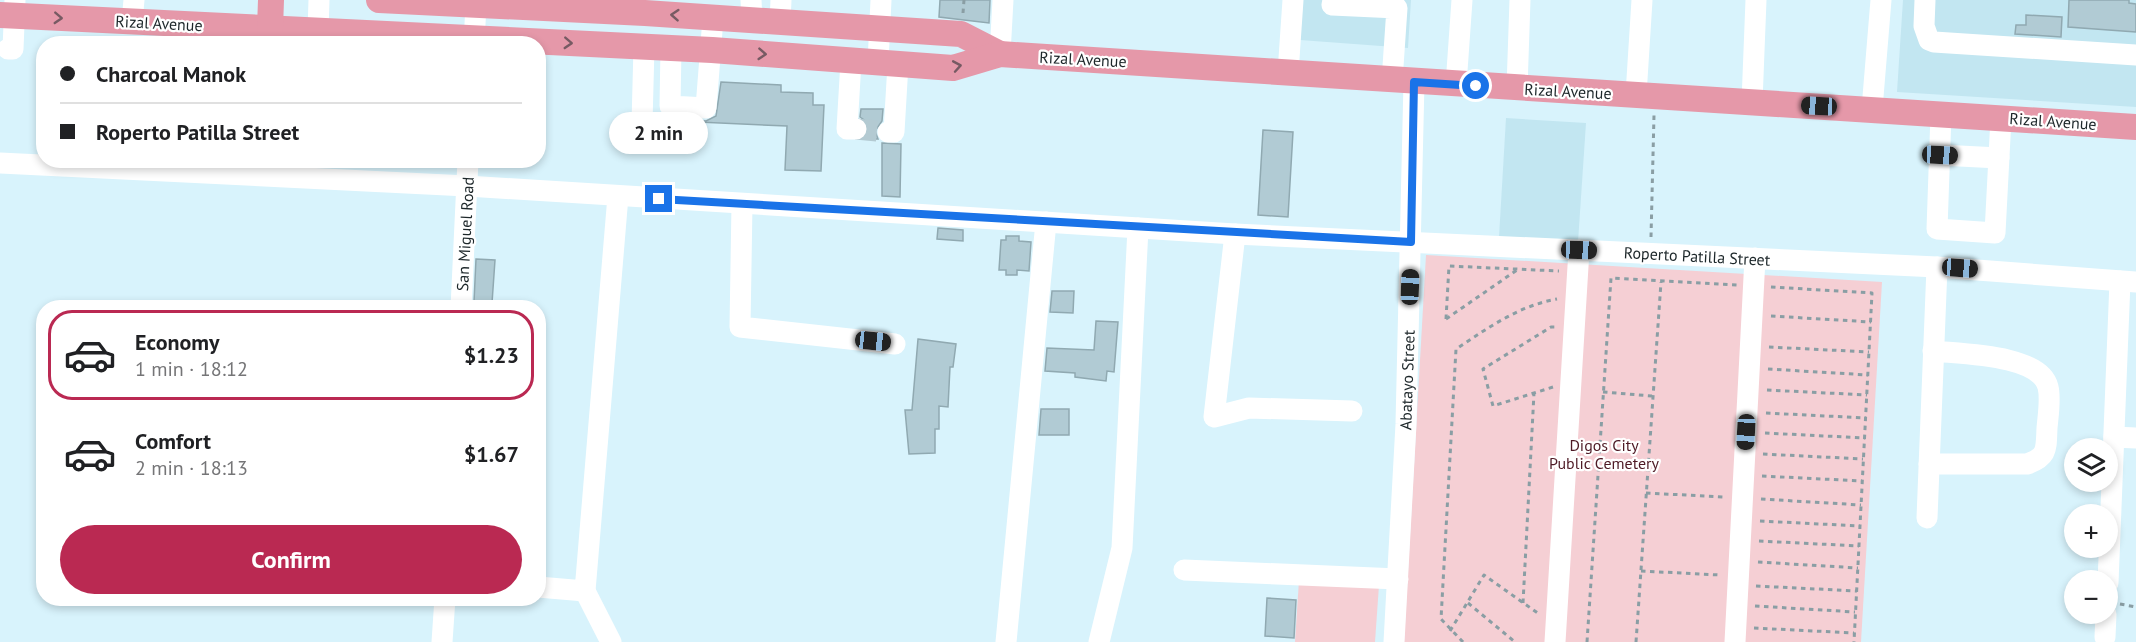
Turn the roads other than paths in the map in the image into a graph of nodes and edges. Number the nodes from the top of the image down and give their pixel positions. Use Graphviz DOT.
graph roads {
  1 [pos="271,0"];
  2 [pos="319,0"];
  3 [pos="379,0"];
  4 [pos="384,0"];
  5 [pos="881,0"];
  6 [pos="1003,0"];
  7 [pos="1293,0"];
  8 [pos="1333,0"];
  9 [pos="1462,0"];
  10 [pos="1520,0"];
  11 [pos="1642,0"];
  12 [pos="1756,0"];
  13 [pos="1881,0"];
  14 [pos="1924,0"];
  15 [pos="419,1"];
  16 [pos="476,4"];
  17 [pos="541,4"];
  18 [pos="10,10"];
  19 [pos="133,10"];
  20 [pos="729,11"];
  21 [pos="780,11"];
  22 [pos="270,28"];
  23 [pos="880,29"];
  24 [pos="318,31"];
  25 [pos="396,36"];
  26 [pos="474,36"];
  27 [pos="546,44"];
  28 [pos="644,47"];
  29 [pos="671,48"];
  30 [pos="8,49"];
  31 [pos="712,50"];
  32 [pos="1000,54"];
  33 [pos="2136,55"];
  34 [pos="851,61"];
  35 [pos="888,63"];
  36 [pos="1288,73"];
  37 [pos="1403,82"];
  38 [pos="1456,85"];
  39 [pos="1517,88"];
  40 [pos="1646,95"];
  41 [pos="1752,102"];
  42 [pos="1872,109"];
  43 [pos="1941,114"];
  44 [pos="2001,118"];
  45 [pos="642,123"];
  46 [pos="2136,127"];
  47 [pos="856,129"];
  48 [pos="888,132"];
  49 [pos="1940,155"];
  50 [pos="1999,158"];
  51 [pos="0,163"];
  52 [pos="36,165"];
  53 [pos="102,168"];
  54 [pos="468,168"];
  55 [pos="467,186"];
  56 [pos="618,196"];
  57 [pos="742,204"];
  58 [pos="1046,222"];
  59 [pos="1138,228"];
  60 [pos="1235,234"];
  61 [pos="1411,242"];
  62 [pos="1579,250"];
  63 [pos="1755,258"];
  64 [pos="1937,267"];
  65 [pos="2128,281"];
  66 [pos="461,300"];
  67 [pos="895,344"];
  68 [pos="1933,351"];
  69 [pos="1352,411"];
  70 [pos="2114,437"];
  71 [pos="2136,438"];
  72 [pos="1929,464"];
  73 [pos="1927,518"];
  74 [pos="1184,570"];
  75 [pos="2109,570"];
  76 [pos="1398,579"];
  77 [pos="546,588"];
  78 [pos="585,591"];
  79 [pos="444,606"];
  80 [pos="2106,624"];
  81 [pos="1556,634"];
  82 [pos="1735,634"];
  83 [pos="2105,637"];
  84 [pos="442,642"];
  85 [pos="611,642"];
  86 [pos="1006,642"];
  87 [pos="1099,642"];
  88 [pos="1394,642"];
  1 -- 22 [label="main road"];
  2 -- 24 [label="street"];
  3 -- 4 [label="main road, Rizal Avenue"];
  4 -- 15 [label="main road, Rizal Avenue"];
  5 -- 23 [label="street"];
  6 -- 32 [label="street"];
  7 -- 36 [label="street"];
  8 -- 37 [label="street, Abatayo Street"];
  9 -- 38 [label="street"];
  10 -- 39 [label="street"];
  11 -- 40 [label="street"];
  12 -- 41 [label="street"];
  13 -- 42 [label="street"];
  14 -- 33 [label="street"];
  15 -- 16 [label="main road, Rizal Avenue"];
  16 -- 17 [label="main road, Rizal Avenue"];
  16 -- 26 [label="street"];
  20 -- 17 [label="main road, Rizal Avenue, one-way"];
  18 -- 19 [label="main road, Rizal Avenue, one-way"];
  18 -- 30 [label="street"];
  19 -- 22 [label="main road, Rizal Avenue"];
  20 -- 21 [label="main road, Rizal Avenue"];
  20 -- 31 [label="street"];
  21 -- 23 [label="main road, Rizal Avenue"];
  22 -- 24 [label="main road, Rizal Avenue"];
  23 -- 32 [label="main road, Rizal Avenue"];
  23 -- 35 [label="street"];
  24 -- 25 [label="main road, Rizal Avenue"];
  27 -- 28 [label="main road, Rizal Avenue, one-way"];
  28 -- 29 [label="main road, Rizal Avenue"];
  28 -- 45 [label="street"];
  29 -- 31 [label="main road, Rizal Avenue"];
  29 -- 31 [label="street"];
  31 -- 34 [label="main road, Rizal Avenue, one-way"];
  35 -- 32 [label="main road, Rizal Avenue, one-way"];
  32 -- 36 [label="main road, Rizal Avenue"];
  34 -- 35 [label="main road, Rizal Avenue"];
  34 -- 47 [label="street"];
  35 -- 48 [label="street"];
  36 -- 37 [label="main road, Rizal Avenue"];
  37 -- 38 [label="main road, Rizal Avenue"];
  37 -- 61 [label="street, Abatayo Street"];
  38 -- 39 [label="main road, Rizal Avenue"];
  39 -- 40 [label="main road, Rizal Avenue"];
  40 -- 41 [label="main road, Rizal Avenue"];
  41 -- 42 [label="main road, Rizal Avenue"];
  42 -- 43 [label="main road, Rizal Avenue"];
  43 -- 44 [label="main road, Rizal Avenue"];
  43 -- 49 [label="street"];
  44 -- 46 [label="main road, Rizal Avenue"];
  44 -- 50 [label="street"];
  49 -- 50 [label="street"];
  49 -- 50 [label="street"];
  51 -- 52 [label="street, Roperto Patilla Street"];
  53 -- 55 [label="street, Roperto Patilla Street"];
  54 -- 55 [label="street, San Miguel Road"];
  55 -- 56 [label="street, Roperto Patilla Street"];
  55 -- 66 [label="street, San Miguel Road"];
  56 -- 57 [label="street, Roperto Patilla Street"];
  56 -- 78 [label="street"];
  57 -- 58 [label="street, Roperto Patilla Street"];
  57 -- 67 [label="street"];
  58 -- 59 [label="street, Roperto Patilla Street"];
  58 -- 86 [label="street"];
  59 -- 60 [label="street, Roperto Patilla Street"];
  59 -- 87 [label="street"];
  60 -- 61 [label="street, Roperto Patilla Street"];
  60 -- 69 [label="street"];
  61 -- 62 [label="street, Roperto Patilla Street"];
  61 -- 76 [label="street, Abatayo Street"];
  62 -- 63 [label="street, Roperto Patilla Street"];
  62 -- 81 [label="street"];
  63 -- 64 [label="street, Roperto Patilla Street"];
  63 -- 82 [label="street"];
  64 -- 65 [label="street, Roperto Patilla Street"];
  64 -- 68 [label="street"];
  65 -- 70 [label="street"];
  68 -- 72 [label="street"];
  68 -- 72 [label="street"];
  70 -- 71 [label="street"];
  70 -- 75 [label="street"];
  72 -- 73 [label="street"];
  74 -- 76 [label="street"];
  76 -- 88 [label="street, Abatayo Street"];
  77 -- 78 [label="street"];
  78 -- 85 [label="street"];
  79 -- 84 [label="street"];
  80 -- 83 [label="street"];
}
